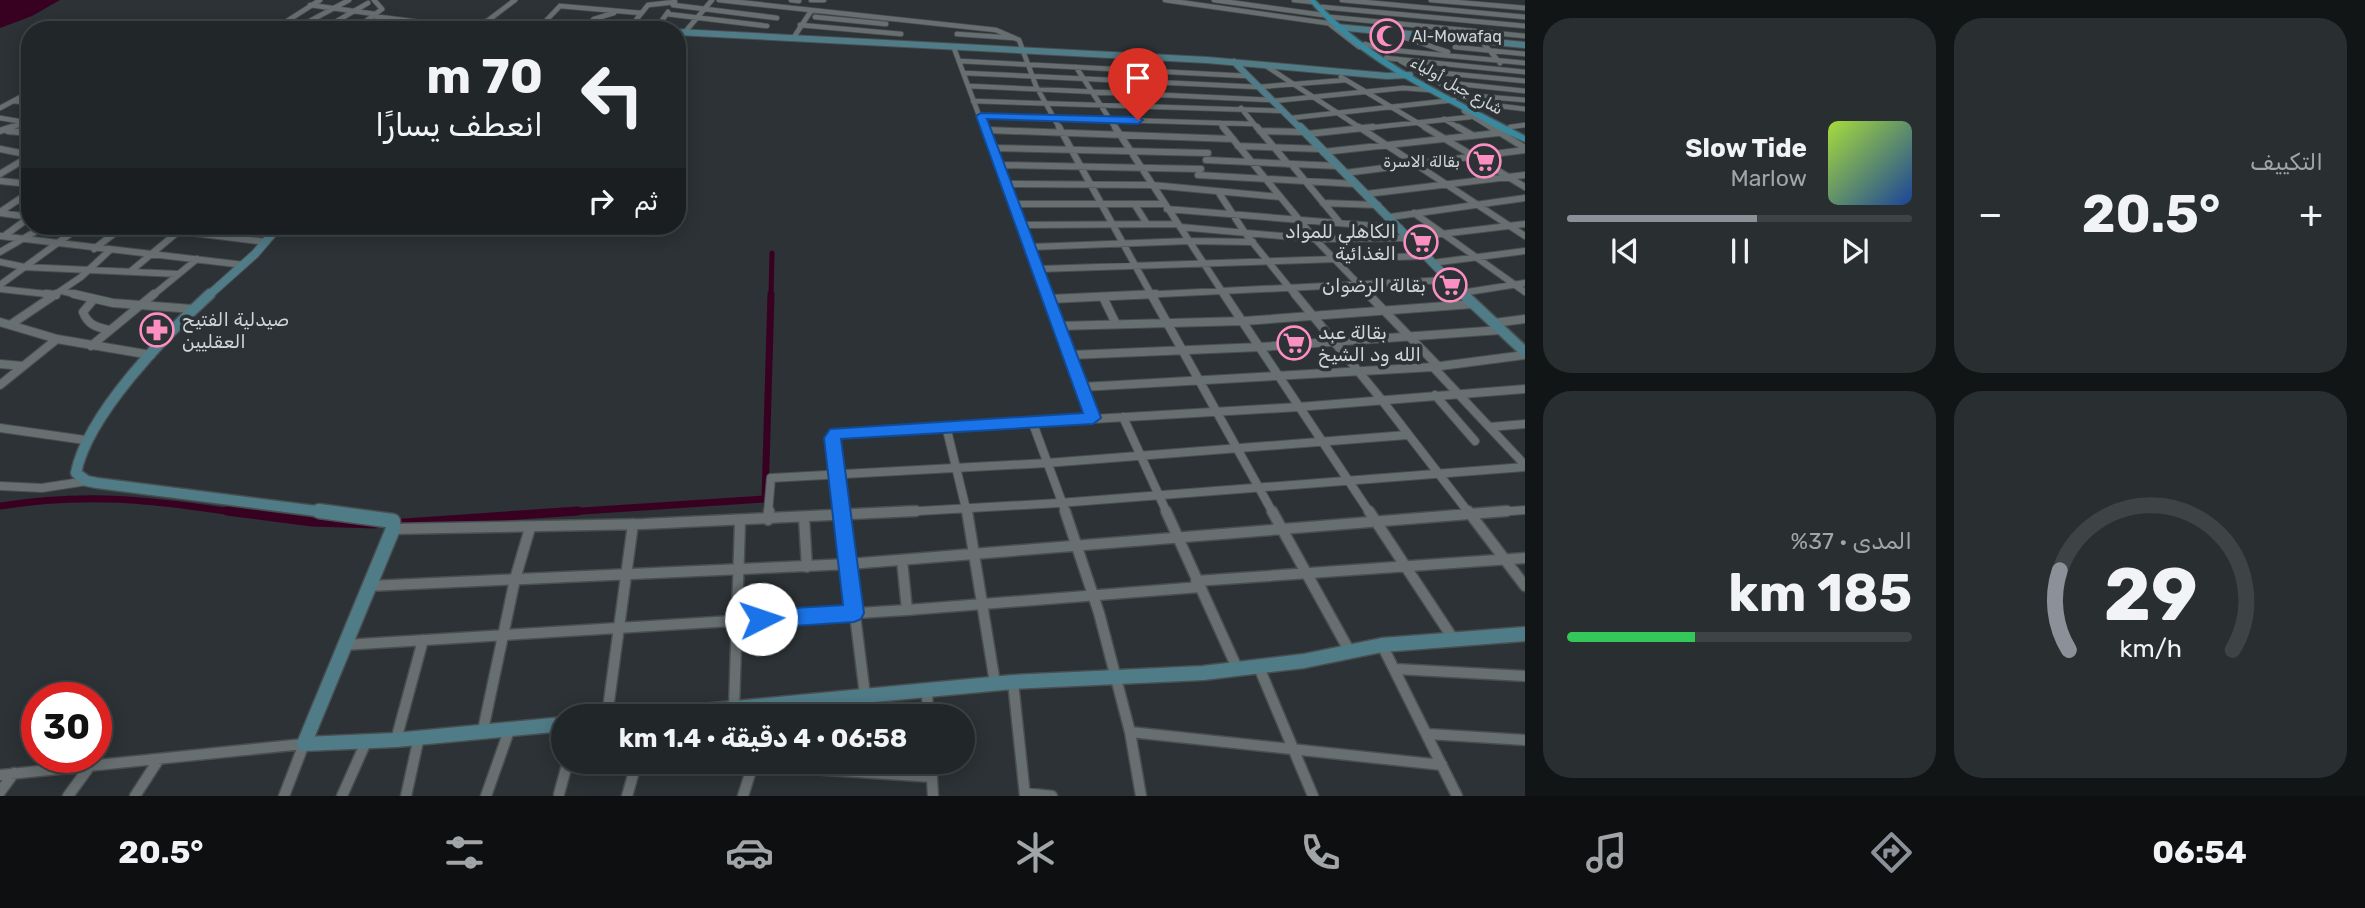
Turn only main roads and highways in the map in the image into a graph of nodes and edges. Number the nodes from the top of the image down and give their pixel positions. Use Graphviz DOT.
graph roads {
  1 [pos="1326,14"];
  2 [pos="1410,73"];
  3 [pos="1525,137"];
  1 -- 2 [label="main road, شارع جبل أولياء"];
  1 -- 2 [label="main road, شارع جبل أولياء"];
  2 -- 3 [label="main road, شارع جبل أولياء"];
  2 -- 3 [label="main road, شارع جبل أولياء"];
}
